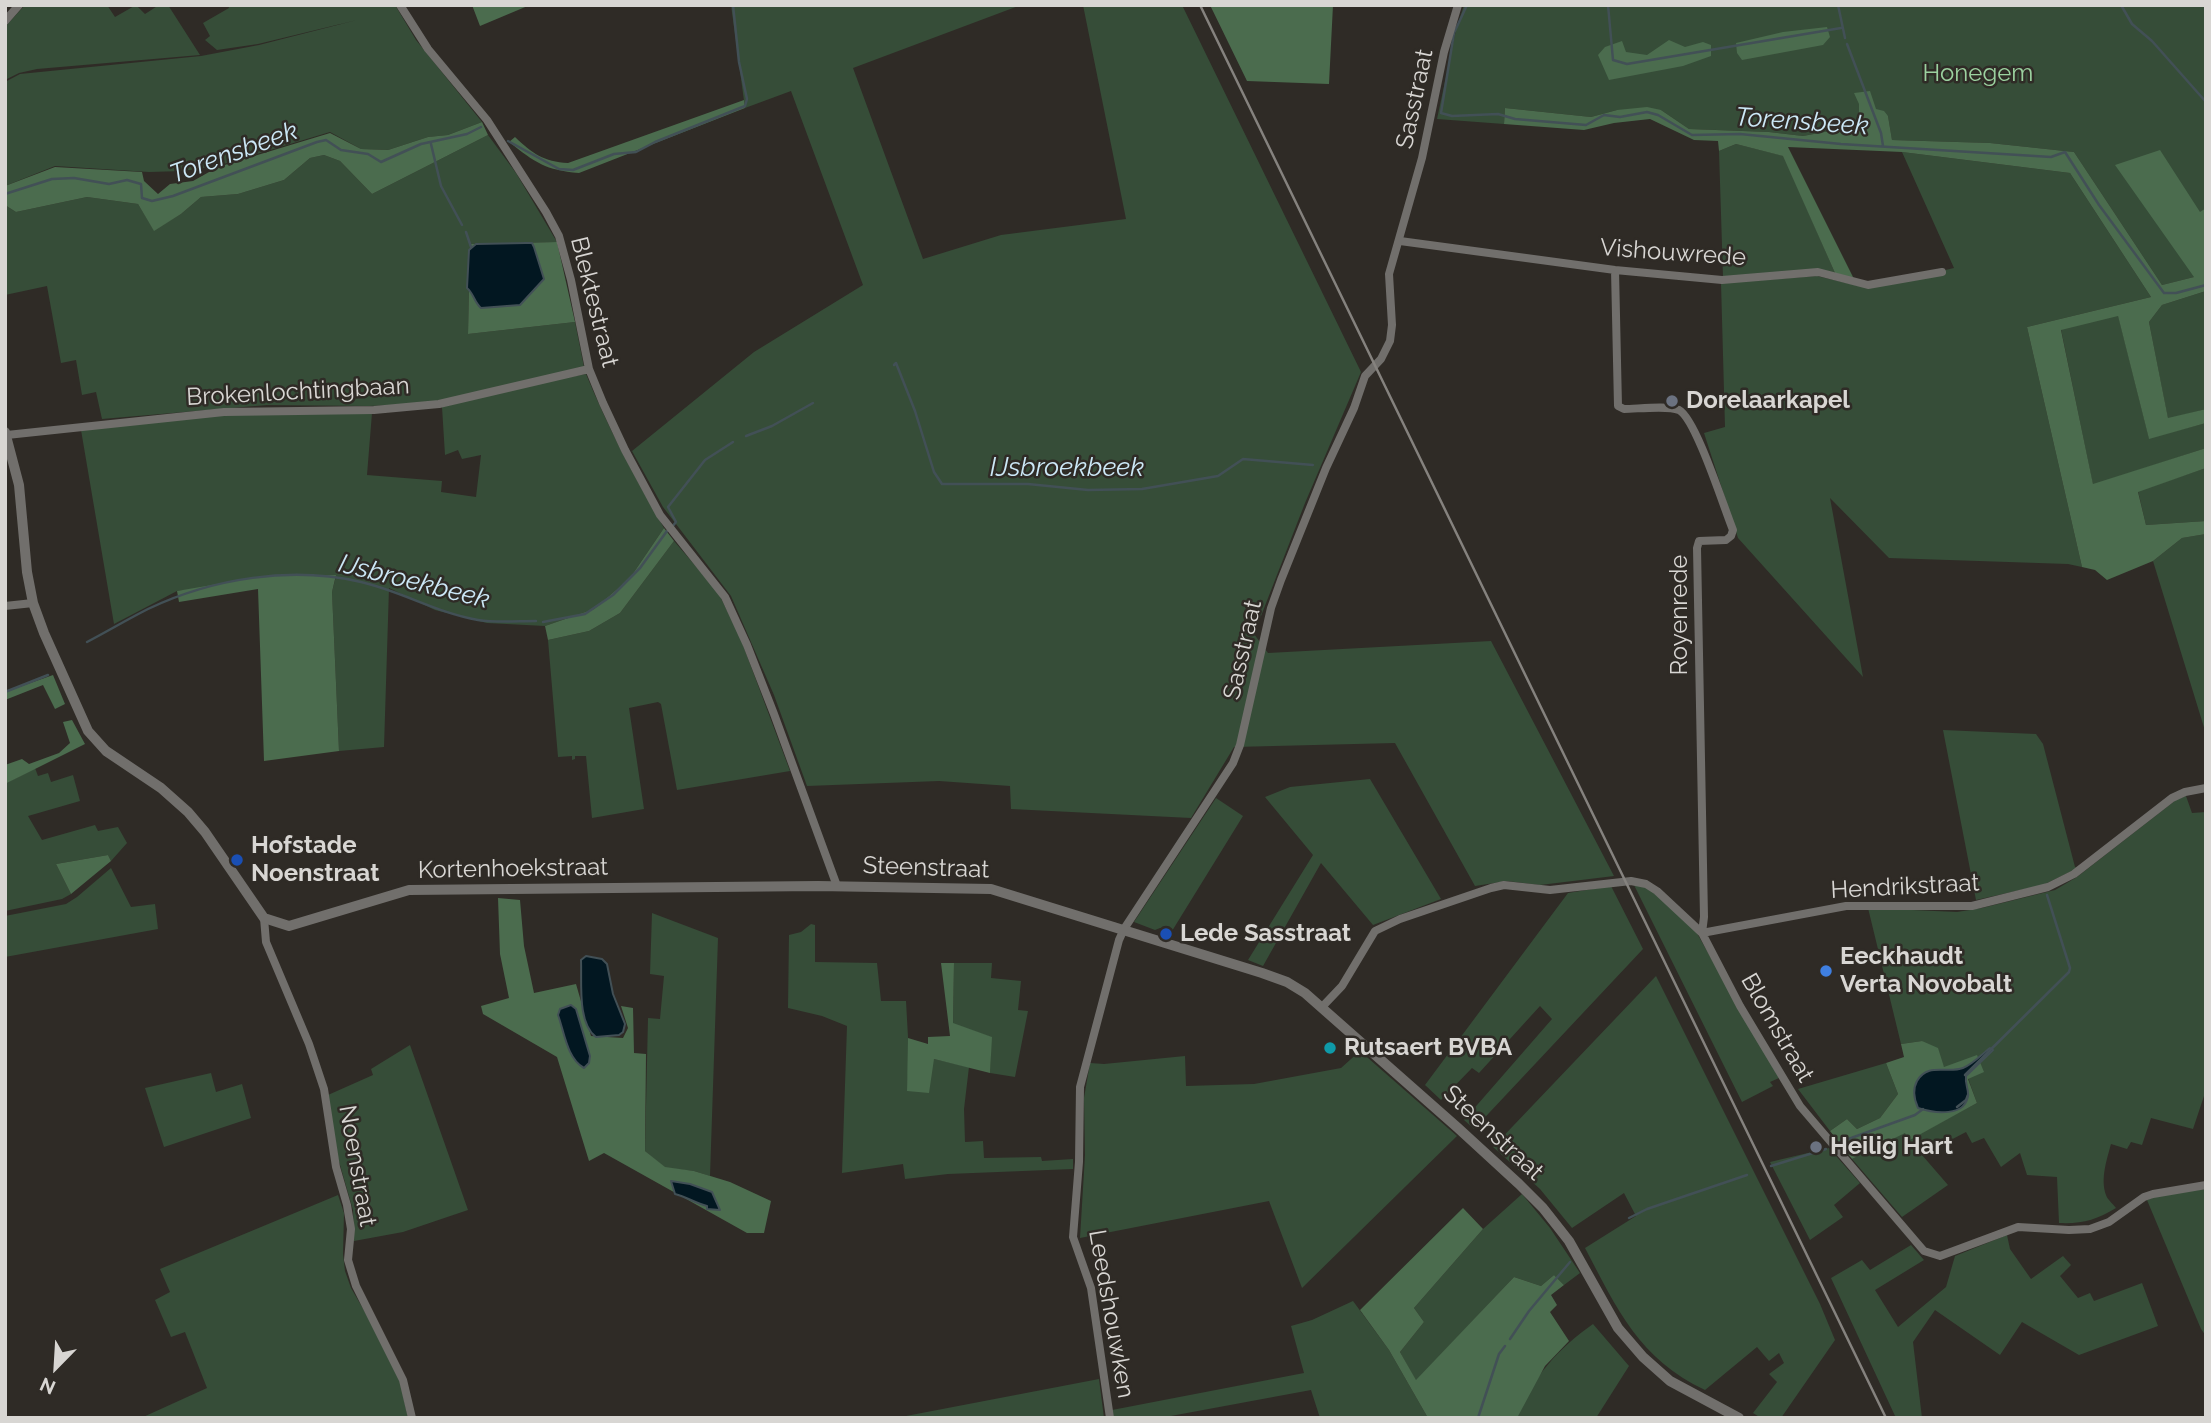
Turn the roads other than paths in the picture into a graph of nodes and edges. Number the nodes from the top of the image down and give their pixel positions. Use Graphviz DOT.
graph roads {
  1 [pos="19,5"];
  2 [pos="400,5"];
  3 [pos="1458,5"];
  4 [pos="5,21"];
  5 [pos="1400,241"];
  6 [pos="1615,270"];
  7 [pos="1942,272"];
  8 [pos="589,369"];
  9 [pos="6,434"];
  10 [pos="33,603"];
  11 [pos="5,606"];
  12 [pos="2206,788"];
  13 [pos="837,886"];
  14 [pos="264,918"];
  15 [pos="1124,929"];
  16 [pos="1702,933"];
  17 [pos="1322,1007"];
  18 [pos="2206,1185"];
  19 [pos="412,1418"];
  20 [pos="1110,1418"];
  21 [pos="1739,1418"];
  1 -- 4 [label="street"];
  2 -- 8 [label="street, Blektestraat"];
  3 -- 5 [label="street, Sasstraat"];
  5 -- 6 [label="street, Vishouwrede"];
  5 -- 15 [label="street, Sasstraat"];
  6 -- 7 [label="street, Vishouwrede"];
  6 -- 16 [label="street, Royenrede"];
  8 -- 9 [label="street, Brokenlochtingbaan"];
  8 -- 13 [label="street, Blektestraat"];
  9 -- 10 [label="street"];
  10 -- 11 [label="street"];
  10 -- 14 [label="street"];
  12 -- 16 [label="street, Hendrikstraat"];
  13 -- 14 [label="street, Kortenhoekstraat"];
  13 -- 15 [label="street, Steenstraat"];
  14 -- 19 [label="street, Noenstraat"];
  15 -- 17 [label="street, Steenstraat"];
  15 -- 20 [label="street, Leedshouwken"];
  16 -- 17 [label="street, Blomstraat"];
  16 -- 18 [label="street, Blomstraat"];
  17 -- 21 [label="street, Steenstraat"];
}
